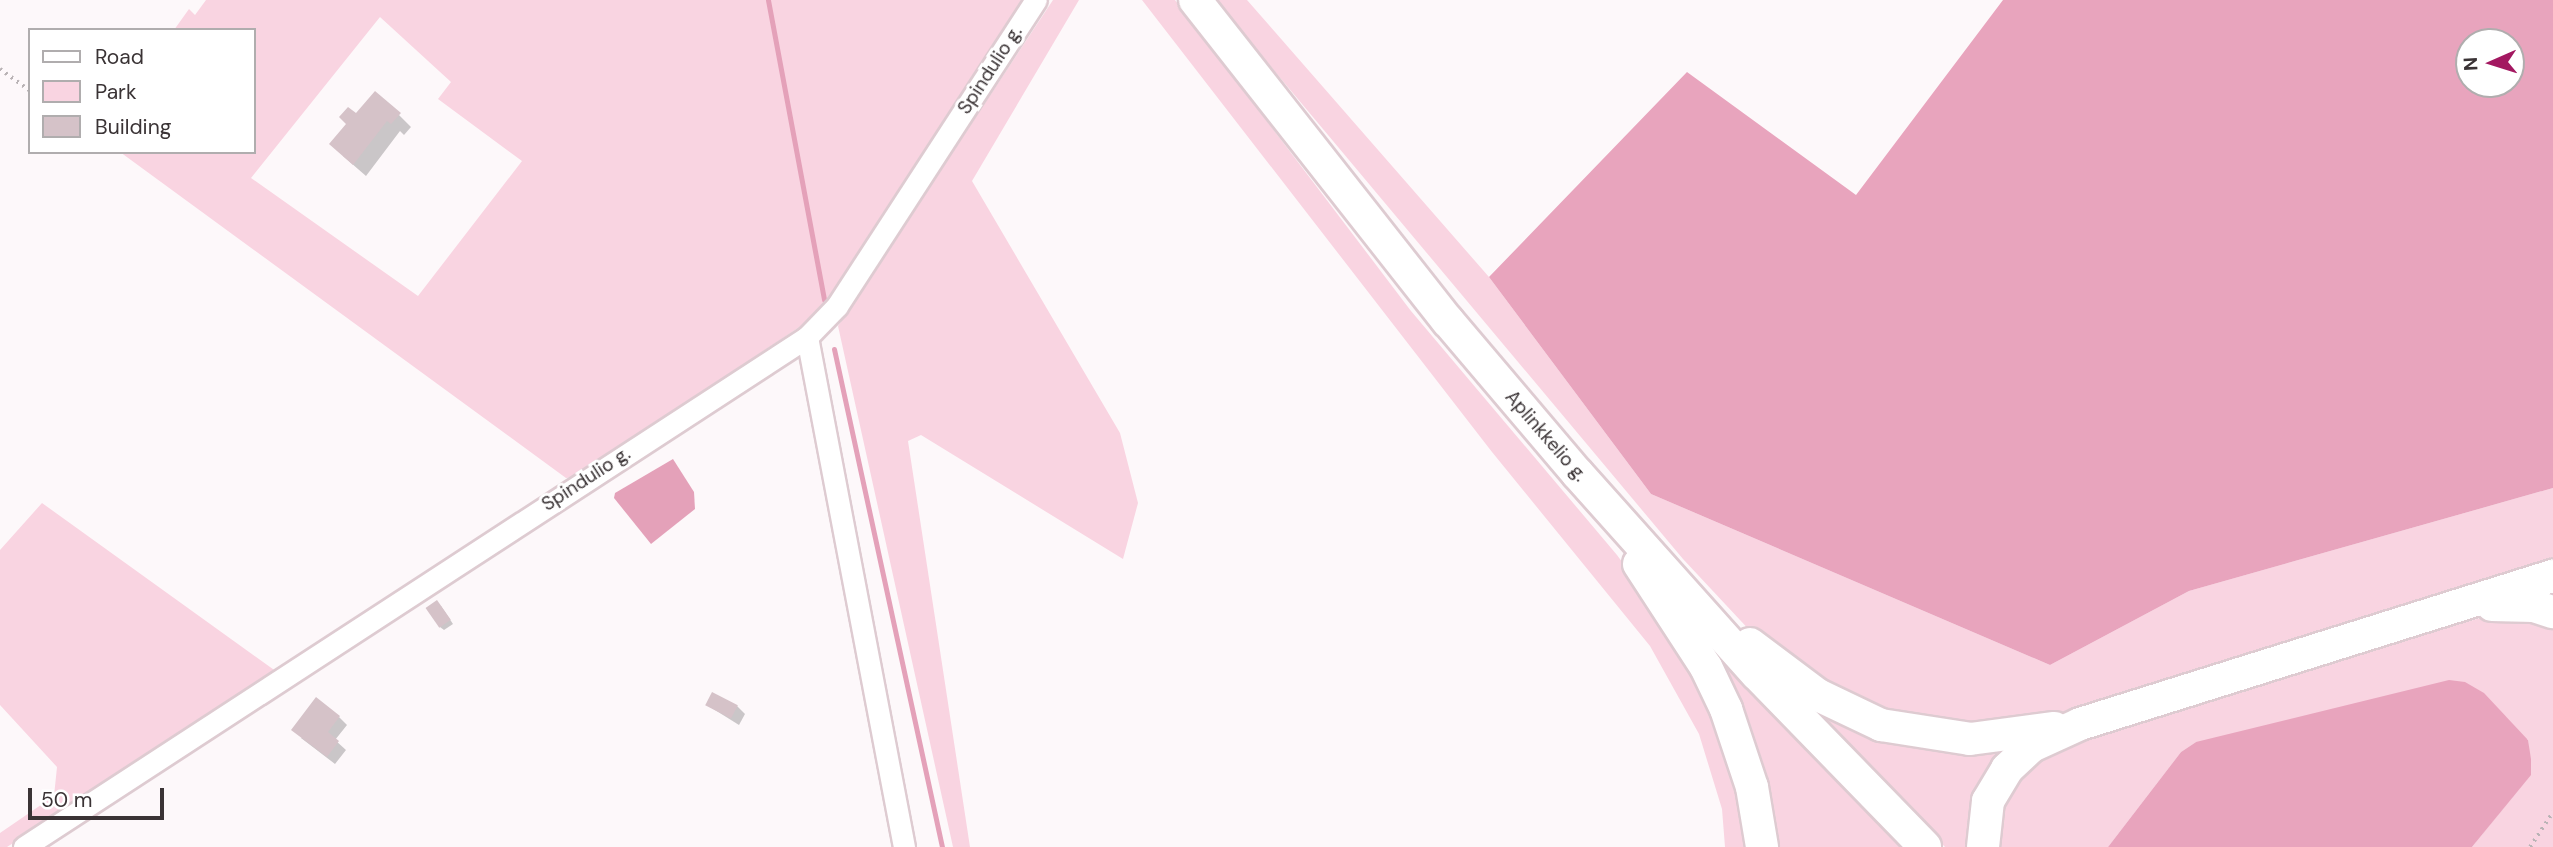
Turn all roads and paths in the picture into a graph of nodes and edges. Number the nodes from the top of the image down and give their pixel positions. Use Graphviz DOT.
graph roads {
  1 [pos="1036,0"];
  2 [pos="1195,0"];
  3 [pos="0,69"];
  4 [pos="28,90"];
  5 [pos="807,337"];
  6 [pos="1577,473"];
  7 [pos="2553,576"];
  8 [pos="1690,597"];
  9 [pos="2463,606"];
  10 [pos="2553,612"];
  11 [pos="2080,724"];
  12 [pos="2553,812"];
  13 [pos="24,847"];
  14 [pos="904,847"];
  15 [pos="1762,847"];
  16 [pos="1925,847"];
  17 [pos="1983,847"];
  18 [pos="2530,847"];
  1 -- 5 [label="street, Spindulio g."];
  2 -- 6 [label="highway, Aplinkkelio g."];
  3 -- 4 [label="path"];
  5 -- 13 [label="street, Spindulio g."];
  5 -- 14 [label="street"];
  6 -- 8 [label="highway, Aplinkkelio g."];
  6 -- 15 [label="highway"];
  7 -- 9 [label="highway"];
  8 -- 11 [label="highway"];
  8 -- 16 [label="highway, Aplinkkelio g."];
  9 -- 10 [label="highway"];
  9 -- 11 [label="highway"];
  11 -- 17 [label="highway"];
  12 -- 18 [label="path"];
}
